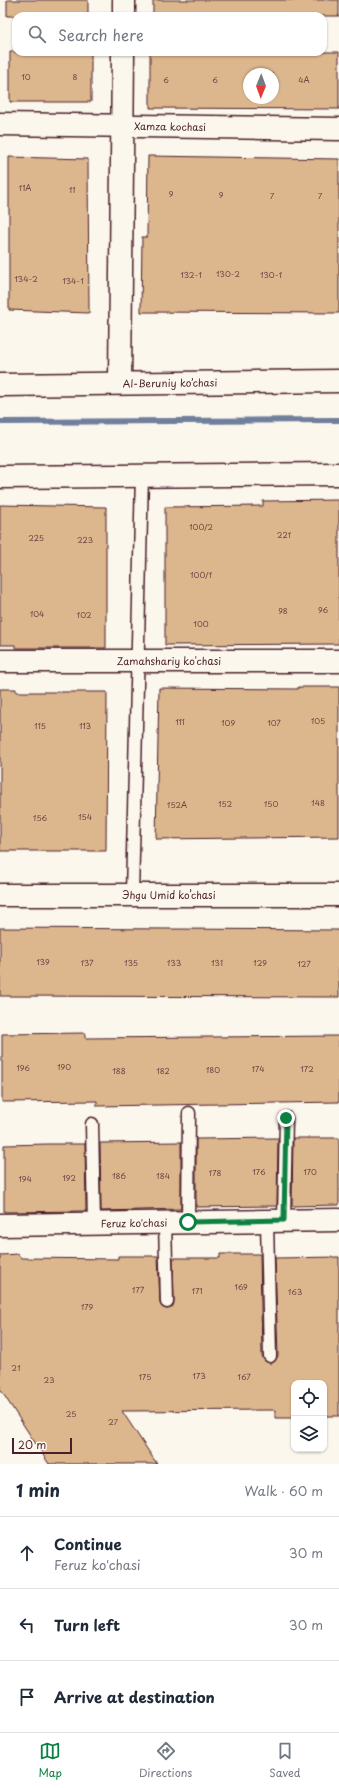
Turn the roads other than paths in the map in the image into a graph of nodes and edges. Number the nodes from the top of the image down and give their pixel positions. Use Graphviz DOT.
graph roads {
  1 [pos="124,0"];
  2 [pos="124,12"];
  3 [pos="123,56"];
  4 [pos="0,124"];
  5 [pos="122,127"];
  6 [pos="339,129"];
  7 [pos="339,381"];
  8 [pos="120,383"];
  9 [pos="0,385"];
  10 [pos="339,474"];
  11 [pos="142,475"];
  12 [pos="0,477"];
  13 [pos="0,661"];
  14 [pos="138,661"];
  15 [pos="339,661"];
  16 [pos="0,895"];
  17 [pos="132,895"];
  18 [pos="339,895"];
  19 [pos="189,1113"];
  20 [pos="286,1118"];
  21 [pos="92,1124"];
  22 [pos="339,1220"];
  23 [pos="275,1221"];
  24 [pos="165,1222"];
  25 [pos="188,1222"];
  26 [pos="94,1223"];
  27 [pos="0,1225"];
  28 [pos="167,1302"];
  29 [pos="270,1356"];
  1 -- 2 [label="street"];
  3 -- 5 [label="street"];
  4 -- 5 [label="street, Xamza kochasi"];
  5 -- 6 [label="street, Xamza kochasi"];
  5 -- 8 [label="street"];
  7 -- 8 [label="street, Al-Beruniy ko’chasi"];
  8 -- 9 [label="street, Al-Beruniy ko’chasi"];
  10 -- 11 [label="street"];
  11 -- 12 [label="street"];
  11 -- 14 [label="lane"];
  13 -- 14 [label="street, Zamahshariy ko'chasi"];
  14 -- 15 [label="street, Zamahshariy ko'chasi"];
  14 -- 17 [label="lane"];
  16 -- 17 [label="street, Эhgu Umid ko’chasi"];
  17 -- 18 [label="street, Эhgu Umid ko’chasi"];
  19 -- 25 [label="lane"];
  20 -- 23 [label="lane"];
  21 -- 26 [label="lane"];
  22 -- 23 [label="street, Feruz ko'chasi"];
  23 -- 25 [label="street, Feruz ko'chasi"];
  23 -- 29 [label="lane"];
  24 -- 25 [label="street, Feruz ko'chasi"];
  24 -- 26 [label="street, Feruz ko'chasi"];
  24 -- 28 [label="lane"];
  26 -- 27 [label="street, Feruz ko'chasi"];
}
